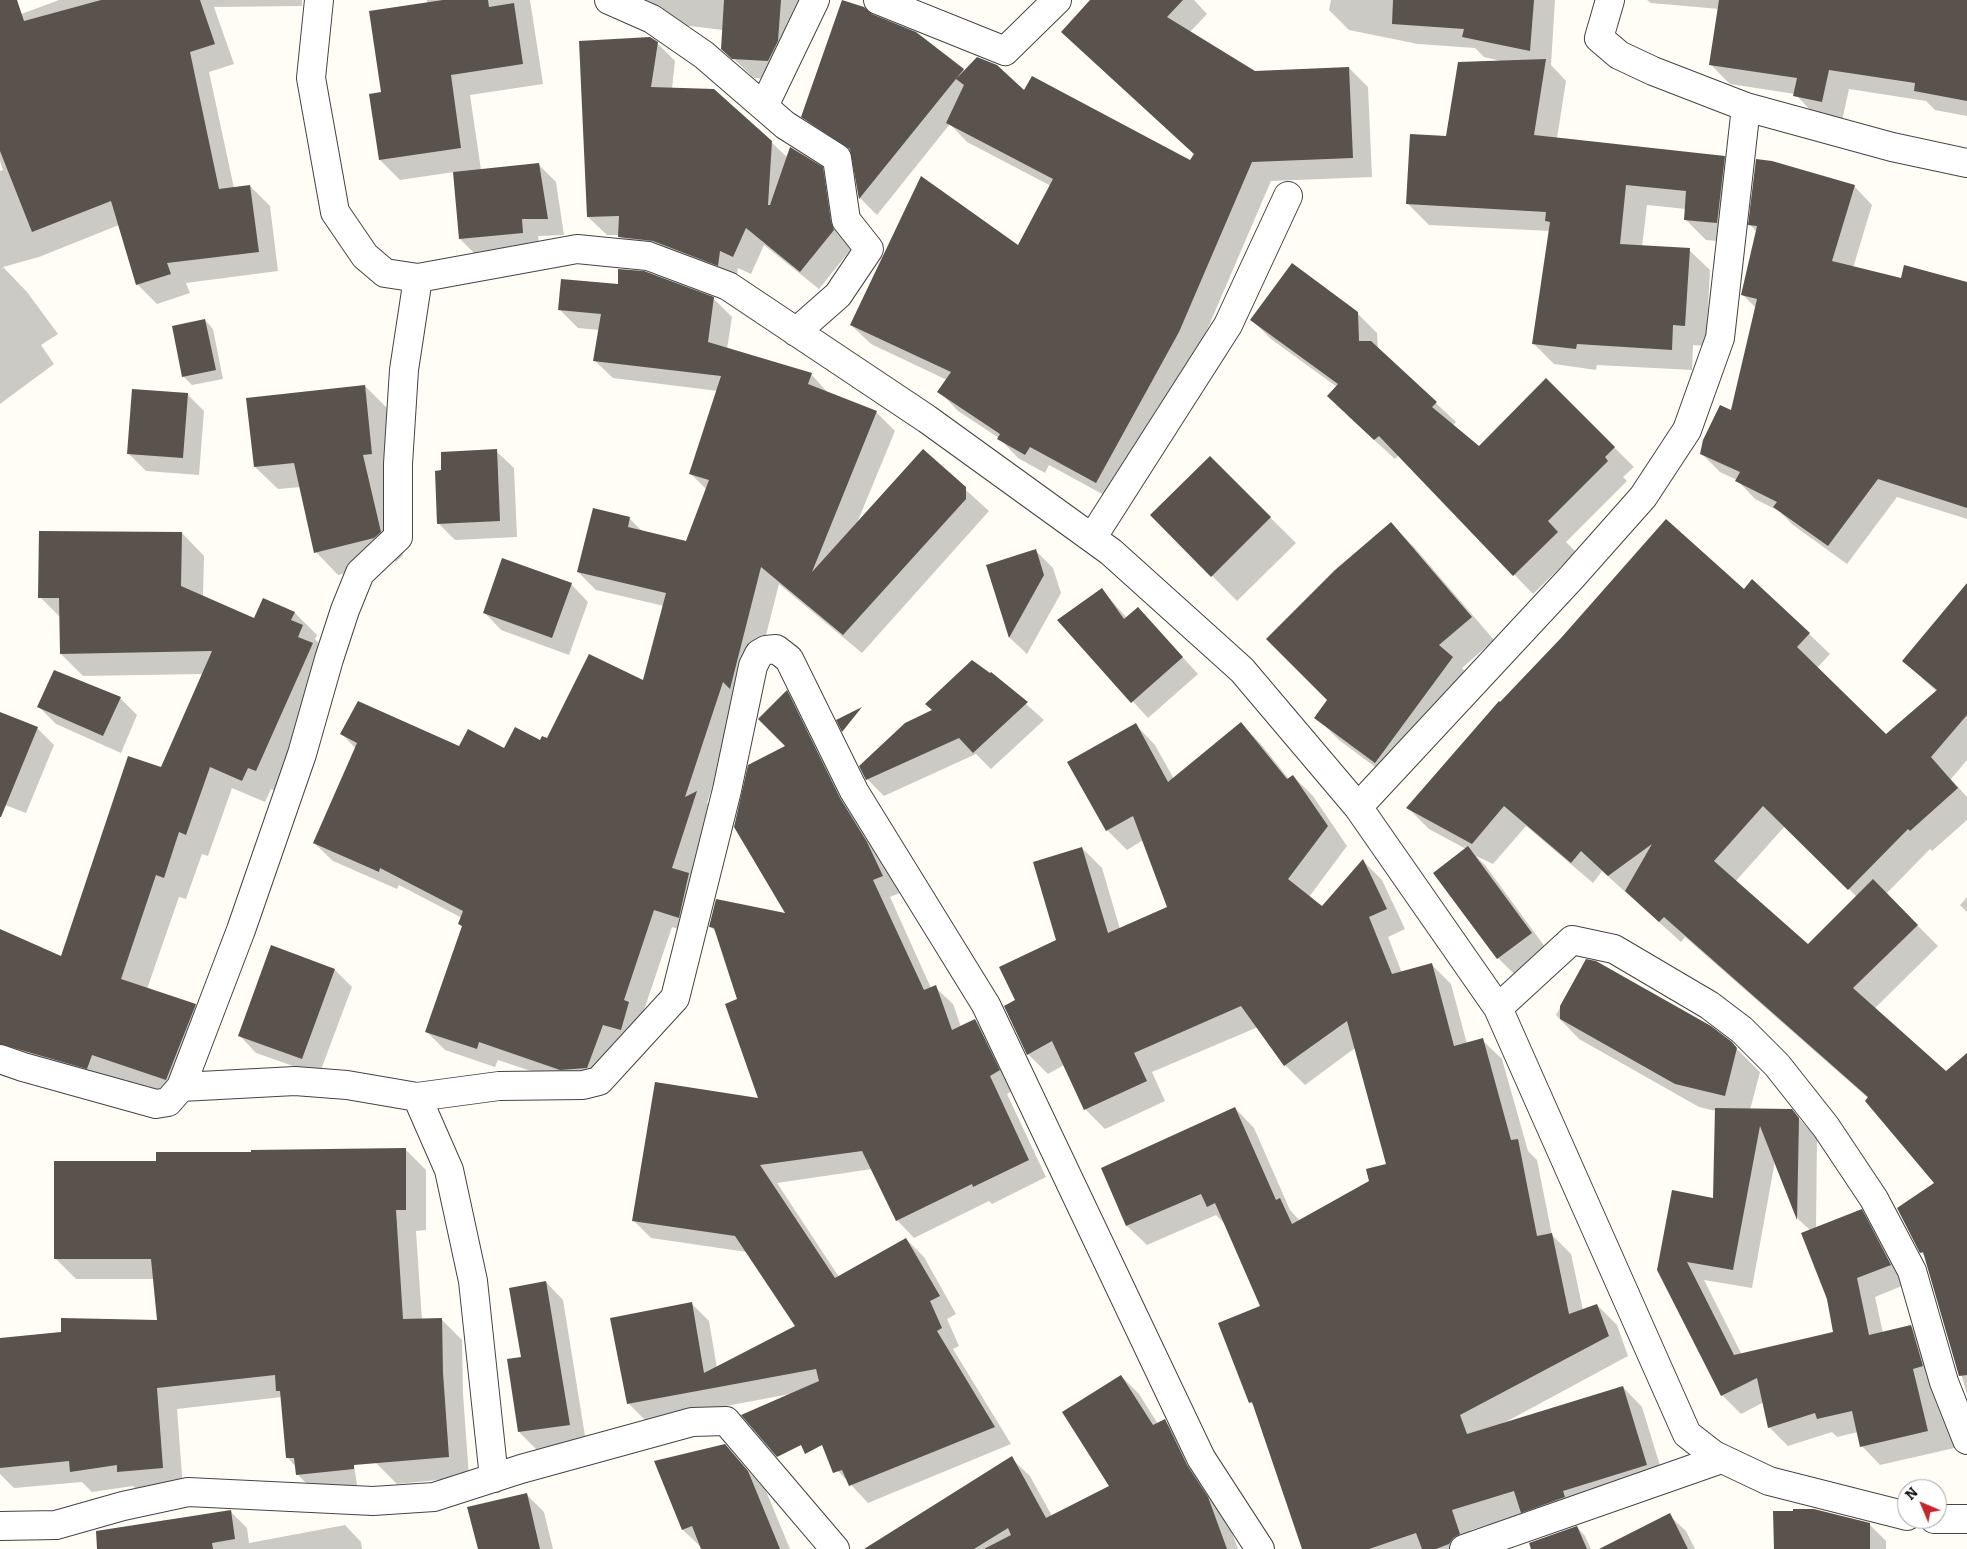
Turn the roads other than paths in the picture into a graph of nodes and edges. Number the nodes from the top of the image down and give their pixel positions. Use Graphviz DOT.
graph roads {
  1 [pos="319,0"];
  2 [pos="609,0"];
  3 [pos="815,0"];
  4 [pos="878,0"];
  5 [pos="1057,0"];
  6 [pos="1610,0"];
  7 [pos="764,106"];
  8 [pos="1746,107"];
  9 [pos="1967,163"];
  10 [pos="1288,196"];
  11 [pos="418,278"];
  12 [pos="796,332"];
  13 [pos="1092,538"];
  14 [pos="1358,807"];
  15 [pos="1498,1008"];
  16 [pos="0,1059"];
  17 [pos="180,1087"];
  18 [pos="417,1097"];
  19 [pos="1967,1440"];
  20 [pos="1721,1459"];
  21 [pos="494,1478"];
  22 [pos="1897,1513"];
  23 [pos="1947,1519"];
  24 [pos="1967,1519"];
  25 [pos="0,1526"];
  26 [pos="835,1549"];
  27 [pos="1260,1549"];
  28 [pos="1464,1549"];
  1 -- 11 [label="street"];
  2 -- 7 [label="street"];
  3 -- 7 [label="street"];
  4 -- 5 [label="street"];
  6 -- 8 [label="street"];
  7 -- 12 [label="street"];
  8 -- 9 [label="street"];
  8 -- 14 [label="street"];
  10 -- 13 [label="street"];
  11 -- 12 [label="street"];
  11 -- 17 [label="street"];
  12 -- 13 [label="street"];
  13 -- 14 [label="street"];
  14 -- 15 [label="street"];
  15 -- 19 [label="street"];
  15 -- 20 [label="street"];
  16 -- 17 [label="street"];
  17 -- 18 [label="street"];
  18 -- 21 [label="street"];
  18 -- 27 [label="street"];
  20 -- 22 [label="street"];
  20 -- 28 [label="street"];
  21 -- 25 [label="street"];
  21 -- 26 [label="street"];
  23 -- 24 [label="street"];
}
